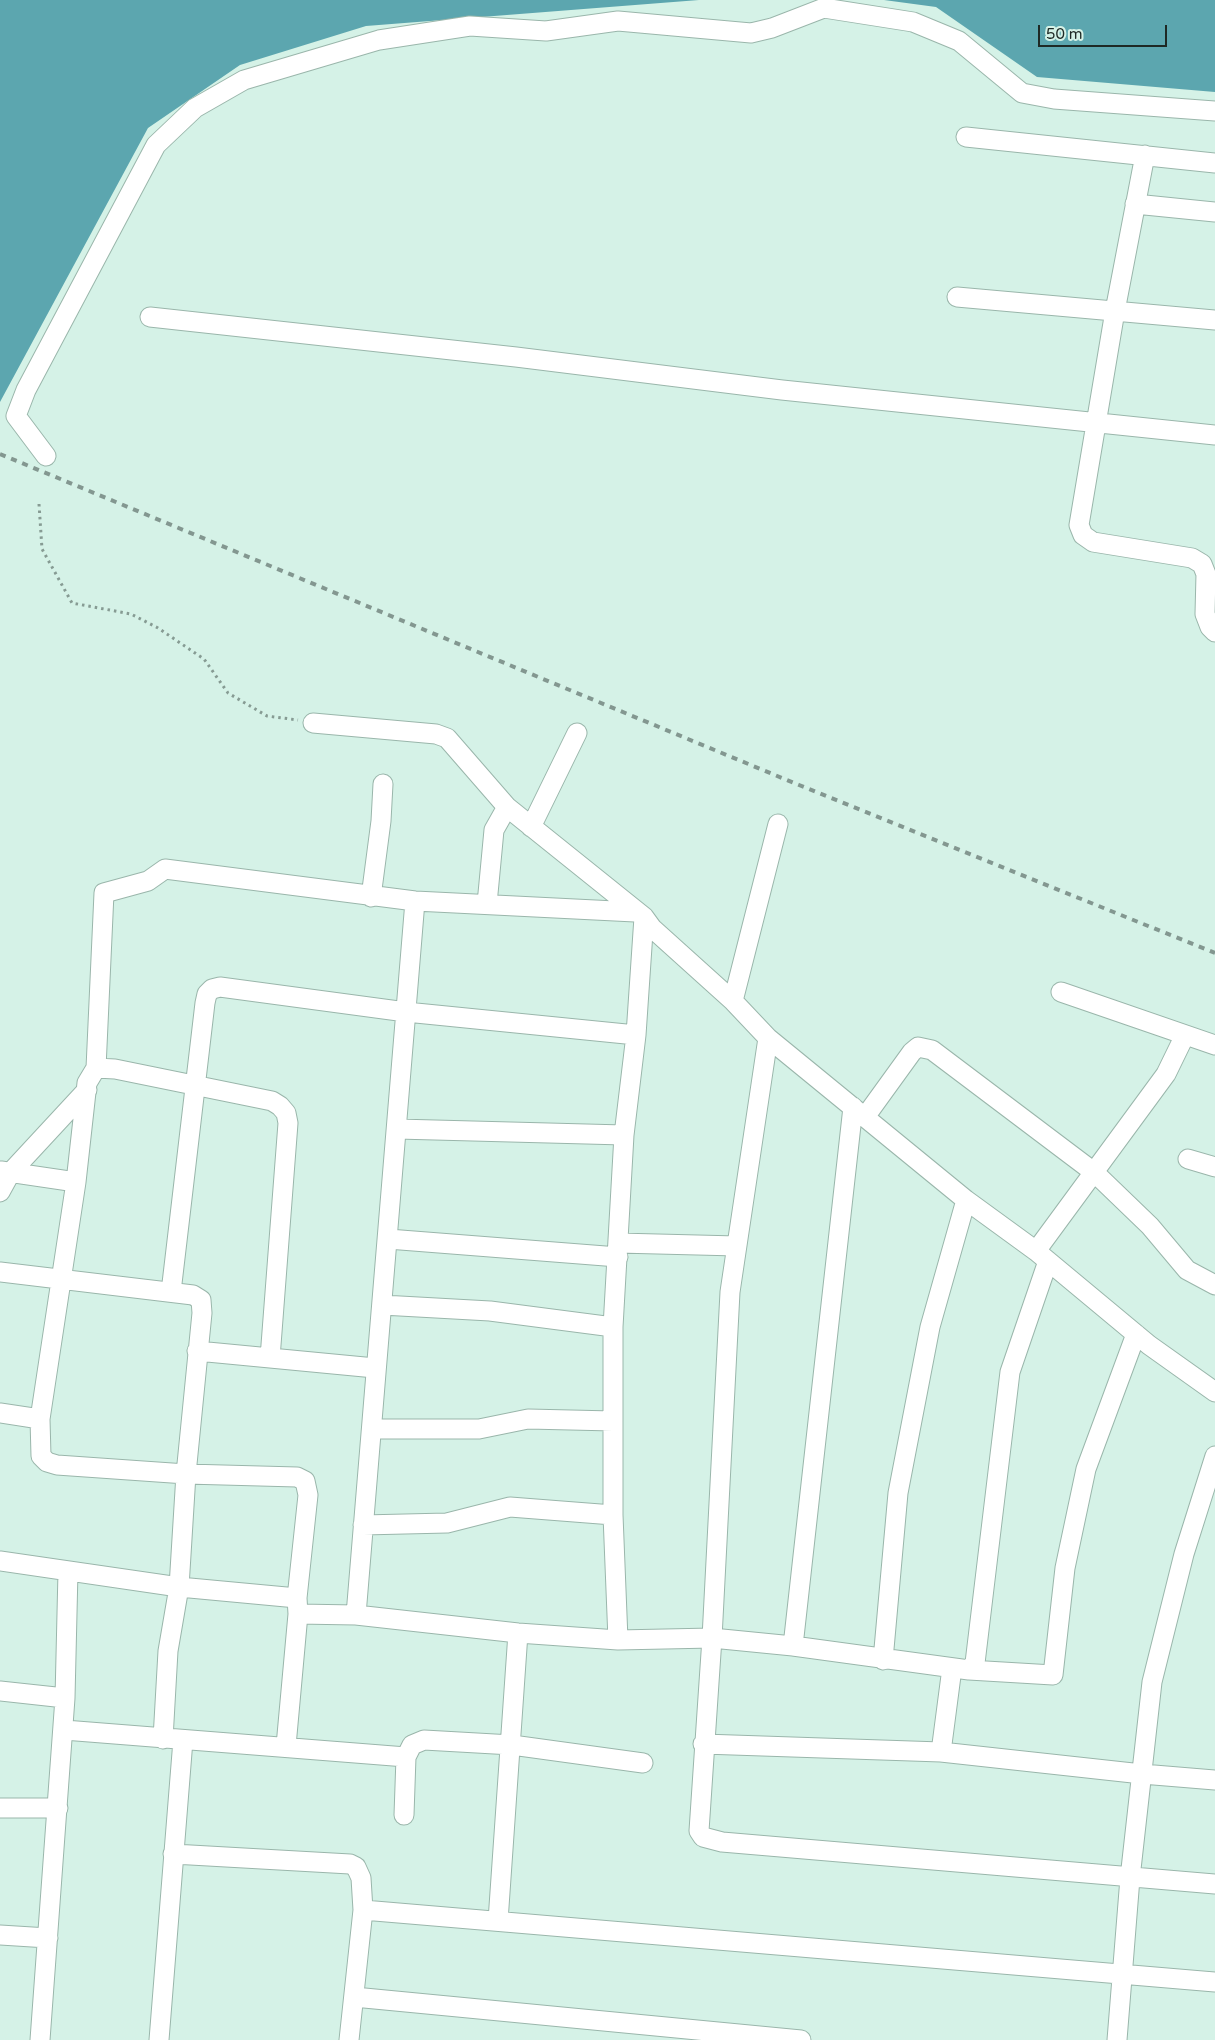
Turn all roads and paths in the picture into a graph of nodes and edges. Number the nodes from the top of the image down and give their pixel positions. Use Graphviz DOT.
graph roads {
  1 [pos="1215,111"];
  2 [pos="966,137"];
  3 [pos="1144,155"];
  4 [pos="1215,163"];
  5 [pos="1135,204"];
  6 [pos="1215,212"];
  7 [pos="956,297"];
  8 [pos="1115,311"];
  9 [pos="150,318"];
  10 [pos="1215,320"];
  11 [pos="1095,424"];
  12 [pos="1215,435"];
  13 [pos="46,456"];
  14 [pos="39,504"];
  15 [pos="1215,632"];
  16 [pos="313,723"];
  17 [pos="577,733"];
  18 [pos="383,784"];
  19 [pos="507,807"];
  20 [pos="778,824"];
  21 [pos="531,827"];
  22 [pos="371,897"];
  23 [pos="415,902"];
  24 [pos="487,904"];
  25 [pos="639,914"];
  26 [pos="1061,992"];
  27 [pos="733,1001"];
  28 [pos="406,1012"];
  29 [pos="636,1035"];
  30 [pos="1185,1035"];
  31 [pos="768,1038"];
  32 [pos="1215,1045"];
  33 [pos="96,1068"];
  34 [pos="195,1087"];
  35 [pos="87,1090"];
  36 [pos="859,1112"];
  37 [pos="397,1129"];
  38 [pos="624,1135"];
  39 [pos="1188,1159"];
  40 [pos="1215,1167"];
  41 [pos="6,1171"];
  42 [pos="1095,1173"];
  43 [pos="76,1182"];
  44 [pos="0,1192"];
  45 [pos="966,1200"];
  46 [pos="388,1239"];
  47 [pos="737,1246"];
  48 [pos="618,1250"];
  49 [pos="1042,1256"];
  50 [pos="0,1272"];
  51 [pos="62,1279"];
  52 [pos="1215,1285"];
  53 [pos="171,1292"];
  54 [pos="382,1305"];
  55 [pos="613,1327"];
  56 [pos="1136,1334"];
  57 [pos="197,1351"];
  58 [pos="270,1358"];
  59 [pos="376,1368"];
  60 [pos="1215,1392"];
  61 [pos="0,1413"];
  62 [pos="40,1419"];
  63 [pos="613,1420"];
  64 [pos="372,1429"];
  65 [pos="1215,1456"];
  66 [pos="186,1474"];
  67 [pos="613,1515"];
  68 [pos="363,1525"];
  69 [pos="0,1561"];
  70 [pos="68,1571"];
  71 [pos="178,1587"];
  72 [pos="297,1606"];
  73 [pos="356,1615"];
  74 [pos="518,1633"];
  75 [pos="712,1638"];
  76 [pos="618,1640"];
  77 [pos="793,1646"];
  78 [pos="883,1660"];
  79 [pos="960,1669"];
  80 [pos="0,1691"];
  81 [pos="66,1698"];
  82 [pos="64,1730"];
  83 [pos="163,1739"];
  84 [pos="183,1740"];
  85 [pos="703,1744"];
  86 [pos="512,1745"];
  87 [pos="286,1746"];
  88 [pos="941,1752"];
  89 [pos="406,1756"];
  90 [pos="643,1763"];
  91 [pos="1142,1774"];
  92 [pos="1215,1780"];
  93 [pos="0,1808"];
  94 [pos="58,1808"];
  95 [pos="404,1815"];
  96 [pos="174,1854"];
  97 [pos="1130,1878"];
  98 [pos="1215,1884"];
  99 [pos="363,1910"];
  100 [pos="498,1921"];
  101 [pos="0,1935"];
  102 [pos="48,1938"];
  103 [pos="1123,1973"];
  104 [pos="1215,1982"];
  105 [pos="354,1997"];
  106 [pos="40,2040"];
  107 [pos="159,2040"];
  108 [pos="349,2040"];
  109 [pos="801,2040"];
  110 [pos="1117,2040"];
  1 -- 13 [label="street"];
  2 -- 3 [label="street"];
  3 -- 4 [label="street"];
  3 -- 5 [label="street"];
  5 -- 6 [label="street"];
  5 -- 8 [label="street"];
  7 -- 8 [label="street"];
  8 -- 10 [label="street"];
  8 -- 11 [label="street"];
  9 -- 11 [label="street"];
  11 -- 12 [label="street"];
  11 -- 15 [label="street"];
  14 -- 16 [label="path"];
  16 -- 19 [label="street"];
  17 -- 21 [label="street"];
  18 -- 22 [label="street"];
  19 -- 21 [label="street"];
  19 -- 24 [label="street"];
  20 -- 27 [label="street"];
  21 -- 25 [label="street"];
  22 -- 23 [label="street"];
  22 -- 33 [label="street"];
  23 -- 24 [label="street"];
  23 -- 28 [label="street"];
  24 -- 25 [label="street"];
  25 -- 27 [label="street"];
  25 -- 29 [label="street"];
  26 -- 30 [label="street"];
  27 -- 31 [label="street"];
  28 -- 29 [label="street"];
  28 -- 34 [label="street"];
  28 -- 37 [label="street"];
  29 -- 38 [label="street"];
  30 -- 32 [label="street"];
  30 -- 42 [label="street"];
  31 -- 36 [label="street"];
  31 -- 47 [label="street"];
  33 -- 34 [label="street"];
  33 -- 35 [label="street"];
  34 -- 53 [label="street"];
  34 -- 58 [label="street"];
  35 -- 41 [label="street"];
  35 -- 43 [label="street"];
  36 -- 42 [label="street"];
  36 -- 45 [label="street"];
  36 -- 77 [label="street"];
  37 -- 38 [label="street"];
  37 -- 46 [label="street"];
  38 -- 48 [label="street"];
  39 -- 40 [label="street"];
  41 -- 43 [label="street"];
  41 -- 44 [label="street"];
  42 -- 49 [label="street"];
  42 -- 52 [label="street"];
  43 -- 51 [label="street"];
  45 -- 49 [label="street"];
  45 -- 78 [label="street"];
  46 -- 48 [label="street"];
  46 -- 54 [label="street"];
  47 -- 48 [label="street"];
  47 -- 75 [label="street"];
  48 -- 55 [label="street"];
  49 -- 56 [label="street"];
  49 -- 79 [label="street"];
  50 -- 51 [label="street"];
  51 -- 53 [label="street"];
  51 -- 62 [label="street"];
  53 -- 57 [label="street"];
  54 -- 55 [label="street"];
  54 -- 59 [label="street"];
  55 -- 63 [label="street"];
  56 -- 60 [label="street"];
  56 -- 79 [label="street"];
  57 -- 58 [label="street"];
  57 -- 66 [label="street"];
  58 -- 59 [label="street"];
  59 -- 64 [label="street"];
  61 -- 62 [label="street"];
  62 -- 66 [label="street"];
  63 -- 64 [label="street"];
  63 -- 67 [label="street"];
  64 -- 68 [label="street"];
  65 -- 91 [label="street"];
  66 -- 71 [label="street"];
  66 -- 72 [label="street"];
  67 -- 68 [label="street"];
  67 -- 76 [label="street"];
  68 -- 73 [label="street"];
  69 -- 70 [label="street"];
  70 -- 71 [label="street"];
  70 -- 81 [label="street"];
  71 -- 72 [label="street"];
  71 -- 83 [label="street"];
  72 -- 73 [label="street"];
  72 -- 87 [label="street"];
  73 -- 74 [label="street"];
  74 -- 76 [label="street"];
  74 -- 86 [label="street"];
  75 -- 76 [label="street"];
  75 -- 77 [label="street"];
  75 -- 85 [label="street"];
  77 -- 78 [label="street"];
  78 -- 79 [label="street"];
  79 -- 88 [label="street"];
  80 -- 81 [label="street"];
  81 -- 82 [label="street"];
  82 -- 83 [label="street"];
  82 -- 94 [label="street"];
  83 -- 84 [label="street"];
  84 -- 87 [label="street"];
  84 -- 96 [label="street"];
  85 -- 88 [label="street"];
  85 -- 97 [label="street"];
  86 -- 89 [label="street"];
  86 -- 90 [label="street"];
  86 -- 100 [label="street"];
  87 -- 89 [label="street"];
  88 -- 91 [label="street"];
  89 -- 95 [label="street"];
  91 -- 92 [label="street"];
  91 -- 97 [label="street"];
  93 -- 94 [label="street"];
  94 -- 102 [label="street"];
  96 -- 99 [label="street"];
  96 -- 107 [label="street"];
  97 -- 98 [label="street"];
  97 -- 103 [label="street"];
  99 -- 100 [label="street"];
  99 -- 105 [label="street"];
  100 -- 103 [label="street"];
  101 -- 102 [label="street"];
  102 -- 106 [label="street"];
  103 -- 104 [label="street"];
  103 -- 110 [label="street"];
  105 -- 108 [label="street"];
  105 -- 109 [label="street"];
}
